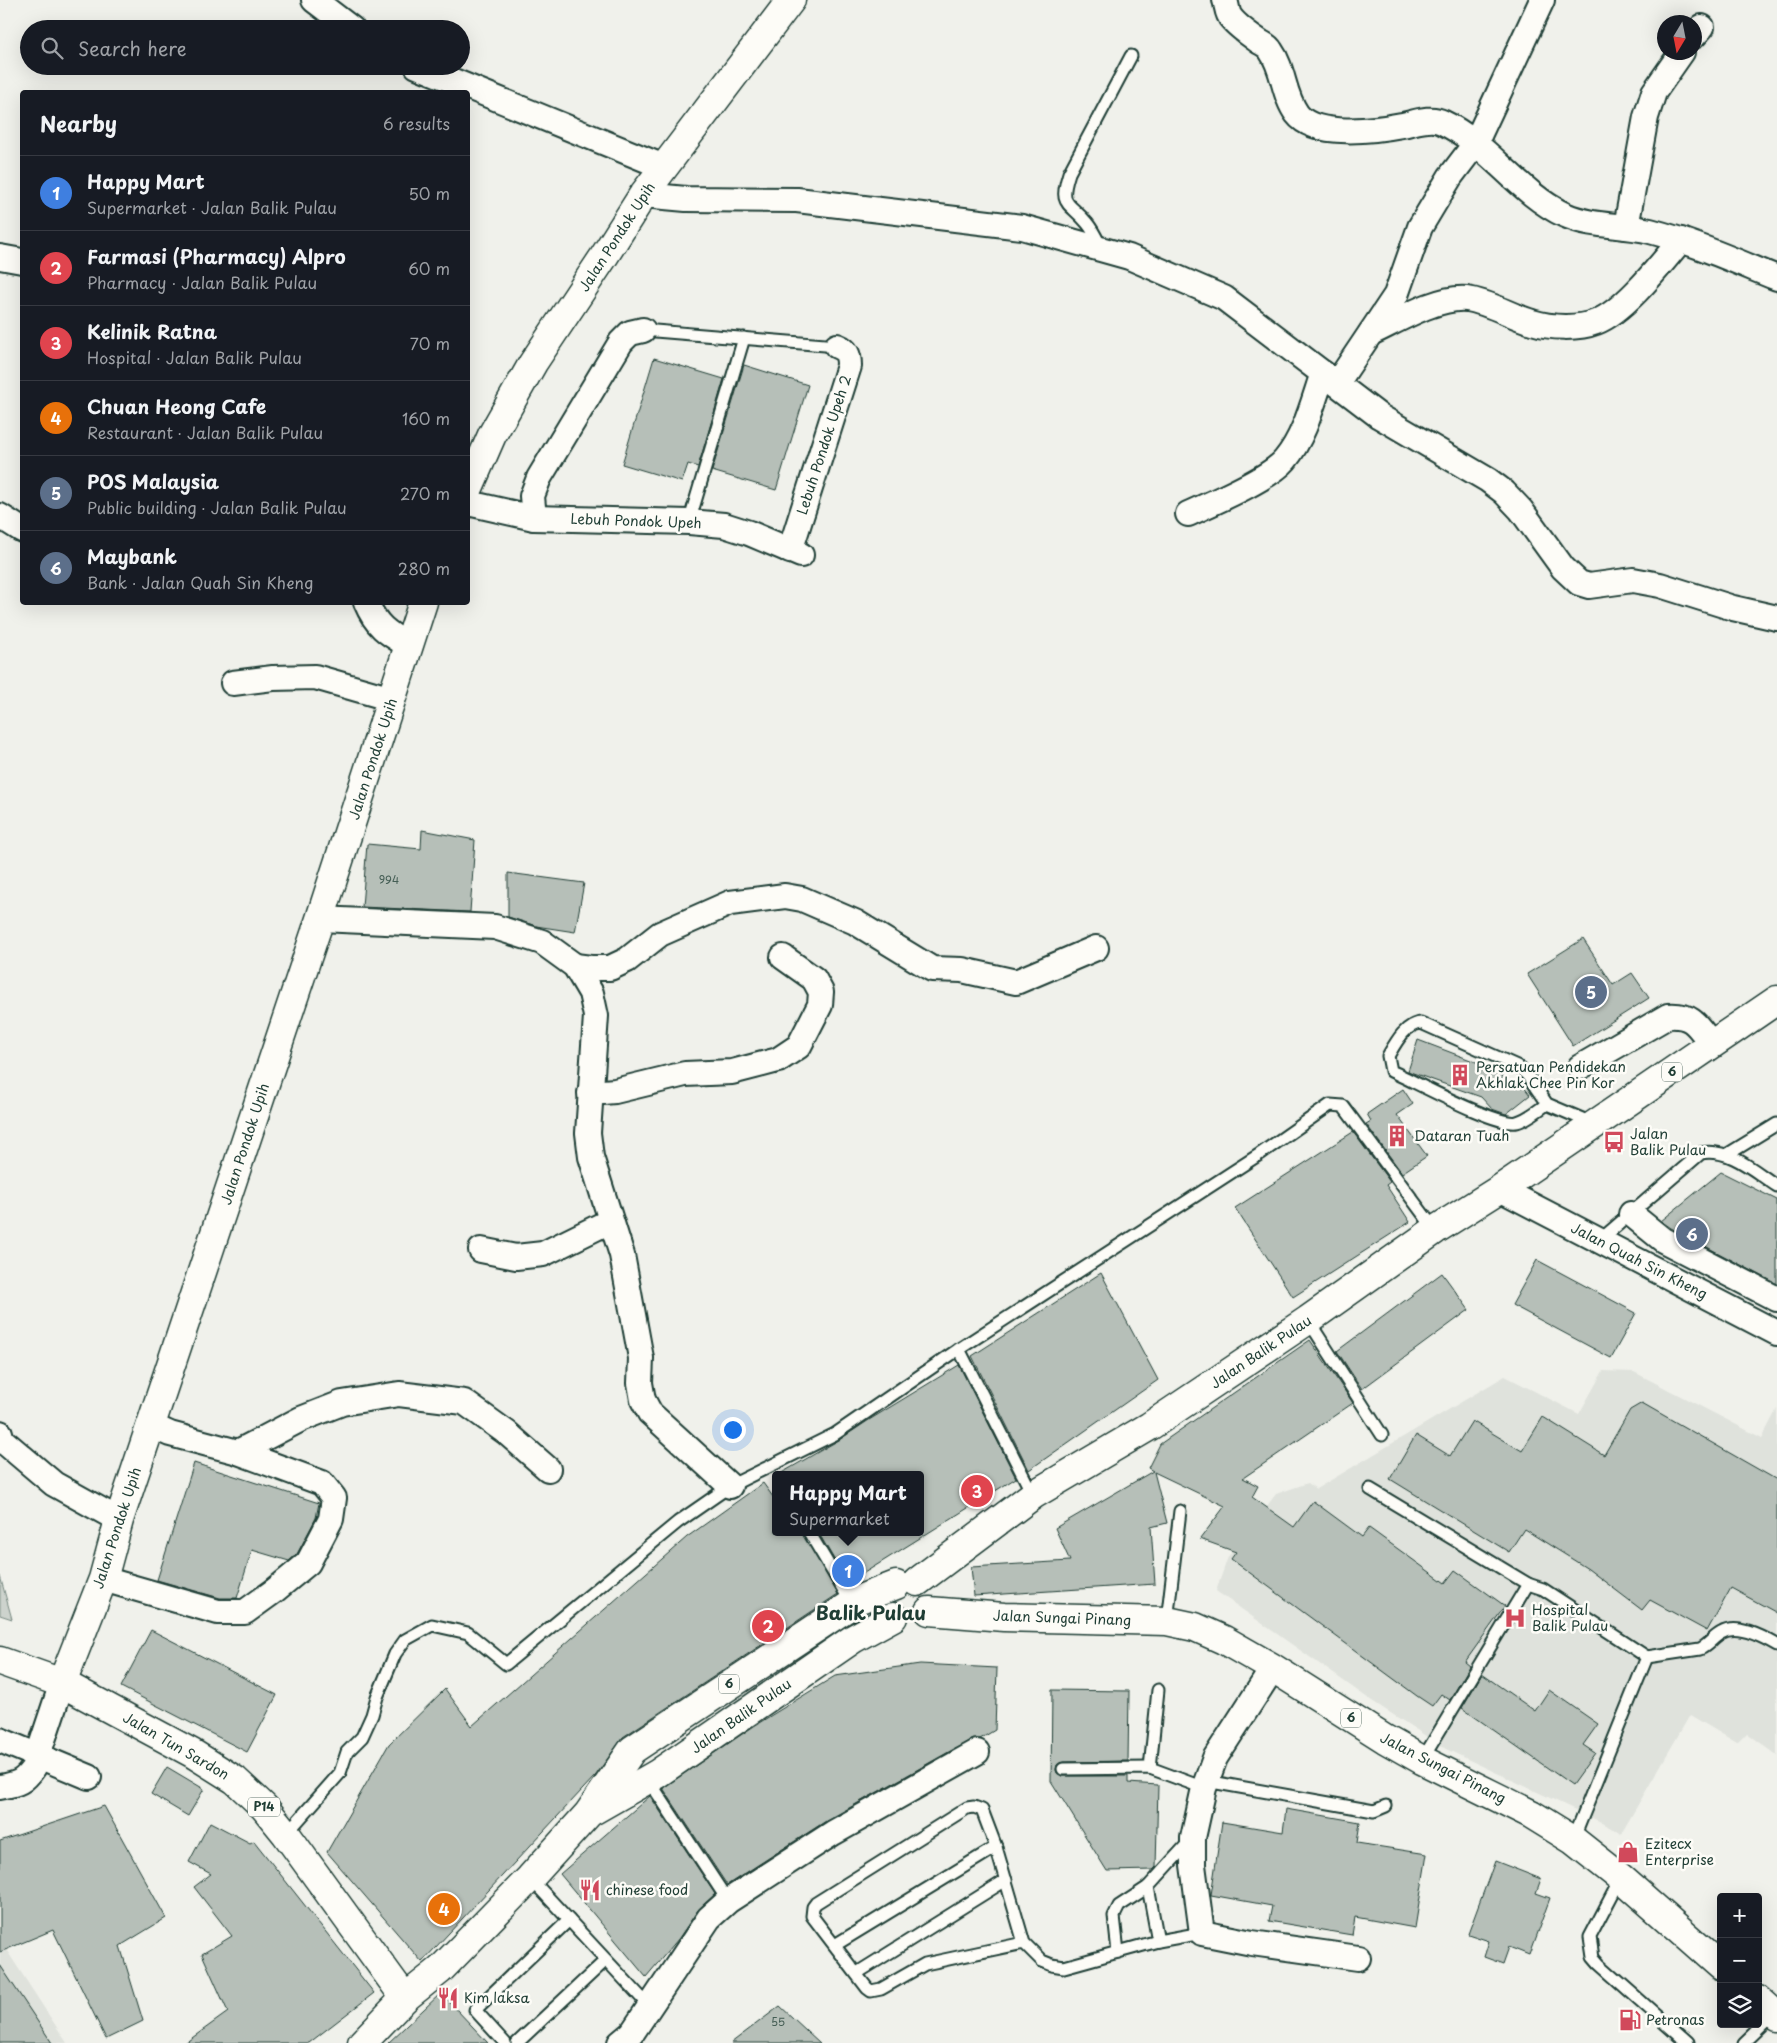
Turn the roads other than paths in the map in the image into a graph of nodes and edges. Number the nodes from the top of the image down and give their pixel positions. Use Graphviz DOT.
graph roads {
  1 [pos="314,0"];
  2 [pos="792,0"];
  3 [pos="1225,0"];
  4 [pos="1542,0"];
  5 [pos="340,20"];
  6 [pos="1131,56"];
  7 [pos="1676,60"];
  8 [pos="439,75"];
  9 [pos="1475,144"];
  10 [pos="664,167"];
  11 [pos="643,194"];
  12 [pos="1626,227"];
  13 [pos="1681,240"];
  14 [pos="1102,248"];
  15 [pos="0,257"];
  16 [pos="20,261"];
  17 [pos="1777,278"];
  18 [pos="643,330"];
  19 [pos="1370,334"];
  20 [pos="744,338"];
  21 [pos="837,346"];
  22 [pos="1330,378"];
  23 [pos="470,485"];
  24 [pos="470,503"];
  25 [pos="1188,514"];
  26 [pos="0,516"];
  27 [pos="534,518"];
  28 [pos="689,522"];
  29 [pos="20,529"];
  30 [pos="795,553"];
  31 [pos="367,605"];
  32 [pos="422,605"];
  33 [pos="1777,618"];
  34 [pos="408,645"];
  35 [pos="233,683"];
  36 [pos="392,699"];
  37 [pos="320,919"];
  38 [pos="1096,948"];
  39 [pos="783,957"];
  40 [pos="575,966"];
  41 [pos="1777,1000"];
  42 [pos="1712,1046"];
  43 [pos="1580,1067"];
  44 [pos="590,1093"];
  45 [pos="1547,1104"];
  46 [pos="1595,1124"];
  47 [pos="1777,1124"];
  48 [pos="1728,1154"];
  49 [pos="1777,1186"];
  50 [pos="1500,1190"];
  51 [pos="1631,1214"];
  52 [pos="610,1221"];
  53 [pos="1435,1230"];
  54 [pos="1599,1241"];
  55 [pos="481,1250"];
  56 [pos="1777,1299"];
  57 [pos="1308,1320"];
  58 [pos="1777,1333"];
  59 [pos="959,1349"];
  60 [pos="150,1426"];
  61 [pos="0,1433"];
  62 [pos="1382,1436"];
  63 [pos="238,1452"];
  64 [pos="548,1469"];
  65 [pos="773,1470"];
  66 [pos="730,1486"];
  67 [pos="1370,1489"];
  68 [pos="1033,1495"];
  69 [pos="1180,1511"];
  70 [pos="119,1520"];
  71 [pos="811,1536"];
  72 [pos="103,1579"];
  73 [pos="907,1583"];
  74 [pos="1528,1584"];
  75 [pos="852,1604"];
  76 [pos="930,1611"];
  77 [pos="893,1617"];
  78 [pos="1167,1621"];
  79 [pos="1777,1645"];
  80 [pos="1647,1657"];
  81 [pos="0,1661"];
  82 [pos="1273,1668"];
  83 [pos="62,1683"];
  84 [pos="1158,1690"];
  85 [pos="0,1740"];
  86 [pos="977,1752"];
  87 [pos="38,1756"];
  88 [pos="1422,1760"];
  89 [pos="1150,1768"];
  90 [pos="1063,1769"];
  91 [pos="89,1777"];
  92 [pos="648,1779"];
  93 [pos="1205,1785"];
  94 [pos="0,1787"];
  95 [pos="1386,1806"];
  96 [pos="588,1814"];
  97 [pos="286,1834"];
  98 [pos="1193,1838"];
  99 [pos="1573,1840"];
  100 [pos="996,1847"];
  101 [pos="530,1878"];
  102 [pos="1621,1878"];
  103 [pos="1006,1880"];
  104 [pos="1148,1886"];
  105 [pos="728,1901"];
  106 [pos="569,1920"];
  107 [pos="1202,1933"];
  108 [pos="1158,1941"];
  109 [pos="1024,1943"];
  110 [pos="835,1945"];
  111 [pos="1118,1952"];
  112 [pos="1358,1958"];
  113 [pos="606,1960"];
  114 [pos="1717,1962"];
  115 [pos="857,1973"];
  116 [pos="405,1998"];
  117 [pos="649,2006"];
  118 [pos="1770,2010"];
  119 [pos="631,2040"];
  120 [pos="362,2043"];
  121 [pos="506,2043"];
  122 [pos="517,2043"];
  123 [pos="1688,2043"];
  124 [pos="1744,2043"];
  1 -- 5 [label="street"];
  2 -- 10 [label="main road, Jalan Pondok Upih"];
  3 -- 9 [label="street"];
  4 -- 9 [label="street"];
  6 -- 14 [label="lane"];
  7 -- 12 [label="street"];
  8 -- 10 [label="street"];
  9 -- 12 [label="street"];
  9 -- 19 [label="street"];
  10 -- 11 [label="main road, Jalan Pondok Upih"];
  11 -- 14 [label="street"];
  11 -- 23 [label="main road, Jalan Pondok Upih"];
  12 -- 13 [label="street"];
  13 -- 17 [label="street"];
  13 -- 19 [label="street"];
  14 -- 22 [label="street"];
  15 -- 16 [label="street"];
  18 -- 20 [label="lane"];
  18 -- 27 [label="street"];
  19 -- 22 [label="street"];
  20 -- 21 [label="lane"];
  20 -- 28 [label="lane"];
  21 -- 30 [label="street, Lebuh Pondok Upeh 2"];
  22 -- 25 [label="street"];
  22 -- 33 [label="street"];
  24 -- 27 [label="street, Lebuh Pondok Upeh"];
  26 -- 29 [label="street"];
  27 -- 28 [label="street, Lebuh Pondok Upeh"];
  28 -- 30 [label="street, Lebuh Pondok Upeh"];
  31 -- 34 [label="street"];
  32 -- 34 [label="main road, Jalan Pondok Upih"];
  34 -- 36 [label="main road, Jalan Pondok Upih"];
  35 -- 36 [label="street"];
  36 -- 37 [label="main road, Jalan Pondok Upih"];
  37 -- 40 [label="street"];
  37 -- 60 [label="main road, Jalan Pondok Upih"];
  38 -- 40 [label="street"];
  39 -- 44 [label="street"];
  40 -- 44 [label="street"];
  41 -- 42 [label="main road, Jalan Balik Pulau / 6"];
  42 -- 43 [label="street"];
  42 -- 46 [label="main road, Jalan Balik Pulau / 6"];
  44 -- 52 [label="street"];
  45 -- 45 [label="lane"];
  45 -- 46 [label="lane"];
  46 -- 50 [label="main road, Jalan Balik Pulau / 6"];
  47 -- 48 [label="lane"];
  48 -- 49 [label="lane"];
  48 -- 51 [label="lane"];
  50 -- 53 [label="main road, Jalan Balik Pulau / 6"];
  50 -- 54 [label="street, Jalan Quah Sin Kheng"];
  51 -- 54 [label="lane"];
  51 -- 56 [label="street"];
  52 -- 55 [label="street"];
  52 -- 66 [label="street"];
  53 -- 57 [label="main road, Jalan Balik Pulau / 6"];
  53 -- 59 [label="lane"];
  54 -- 58 [label="street, Jalan Quah Sin Kheng"];
  57 -- 62 [label="lane"];
  57 -- 68 [label="main road, Jalan Balik Pulau / 6"];
  59 -- 65 [label="lane"];
  59 -- 68 [label="lane"];
  60 -- 63 [label="street"];
  60 -- 70 [label="main road, Jalan Pondok Upih"];
  61 -- 70 [label="street"];
  63 -- 64 [label="street"];
  63 -- 72 [label="street"];
  65 -- 66 [label="lane"];
  66 -- 97 [label="lane"];
  67 -- 74 [label="lane"];
  68 -- 73 [label="main road, Jalan Balik Pulau / 6"];
  69 -- 78 [label="lane"];
  70 -- 72 [label="main road, Jalan Pondok Upih"];
  71 -- 75 [label="lane"];
  72 -- 83 [label="main road, Jalan Pondok Upih"];
  73 -- 75 [label="main road, Jalan Balik Pulau / 6"];
  73 -- 76 [label="main road"];
  73 -- 77 [label="main road"];
  74 -- 80 [label="lane"];
  74 -- 88 [label="lane"];
  75 -- 96 [label="main road, Jalan Balik Pulau / 6"];
  76 -- 77 [label="main road"];
  76 -- 78 [label="main road, Jalan Sungai Pinang / 6"];
  77 -- 92 [label="main road, Jalan Balik Pulau / 6"];
  78 -- 82 [label="main road, Jalan Sungai Pinang / 6"];
  79 -- 80 [label="lane"];
  80 -- 99 [label="lane"];
  81 -- 83 [label="main road, Jalan Tun Sardon / P14"];
  82 -- 88 [label="main road, Jalan Sungai Pinang / 6"];
  82 -- 93 [label="street"];
  83 -- 87 [label="street"];
  83 -- 97 [label="main road, Jalan Tun Sardon / P14"];
  84 -- 89 [label="lane"];
  85 -- 87 [label="street"];
  86 -- 105 [label="street"];
  87 -- 91 [label="street"];
  87 -- 94 [label="street"];
  88 -- 99 [label="main road, Jalan Sungai Pinang / 6"];
  89 -- 90 [label="lane"];
  89 -- 93 [label="lane"];
  92 -- 96 [label="main road, Jalan Balik Pulau / 6"];
  92 -- 105 [label="lane"];
  93 -- 95 [label="lane"];
  93 -- 98 [label="street"];
  96 -- 101 [label="main road, Jalan Balik Pulau / 6"];
  97 -- 116 [label="main road, Jalan Tun Sardon / P14"];
  98 -- 104 [label="lane"];
  98 -- 107 [label="street"];
  99 -- 102 [label="main road, Jalan Sungai Pinang / 6"];
  100 -- 103 [label="lane"];
  100 -- 110 [label="lane"];
  100 -- 110 [label="lane"];
  101 -- 106 [label="lane"];
  101 -- 116 [label="main road, Jalan Balik Pulau / 6"];
  102 -- 114 [label="main road, Jalan Sungai Pinang / 6"];
  102 -- 123 [label="lane"];
  103 -- 109 [label="lane"];
  103 -- 115 [label="lane"];
  104 -- 108 [label="lane"];
  104 -- 111 [label="lane"];
  105 -- 117 [label="street"];
  106 -- 113 [label="lane"];
  106 -- 121 [label="lane"];
  107 -- 108 [label="lane"];
  107 -- 112 [label="street"];
  108 -- 111 [label="lane"];
  109 -- 111 [label="lane"];
  109 -- 115 [label="lane"];
  110 -- 115 [label="lane"];
  113 -- 117 [label="lane"];
  113 -- 122 [label="lane"];
  116 -- 120 [label="main road, Jalan Balik Pulau"];
  117 -- 119 [label="street"];
  118 -- 124 [label="lane"];
}
